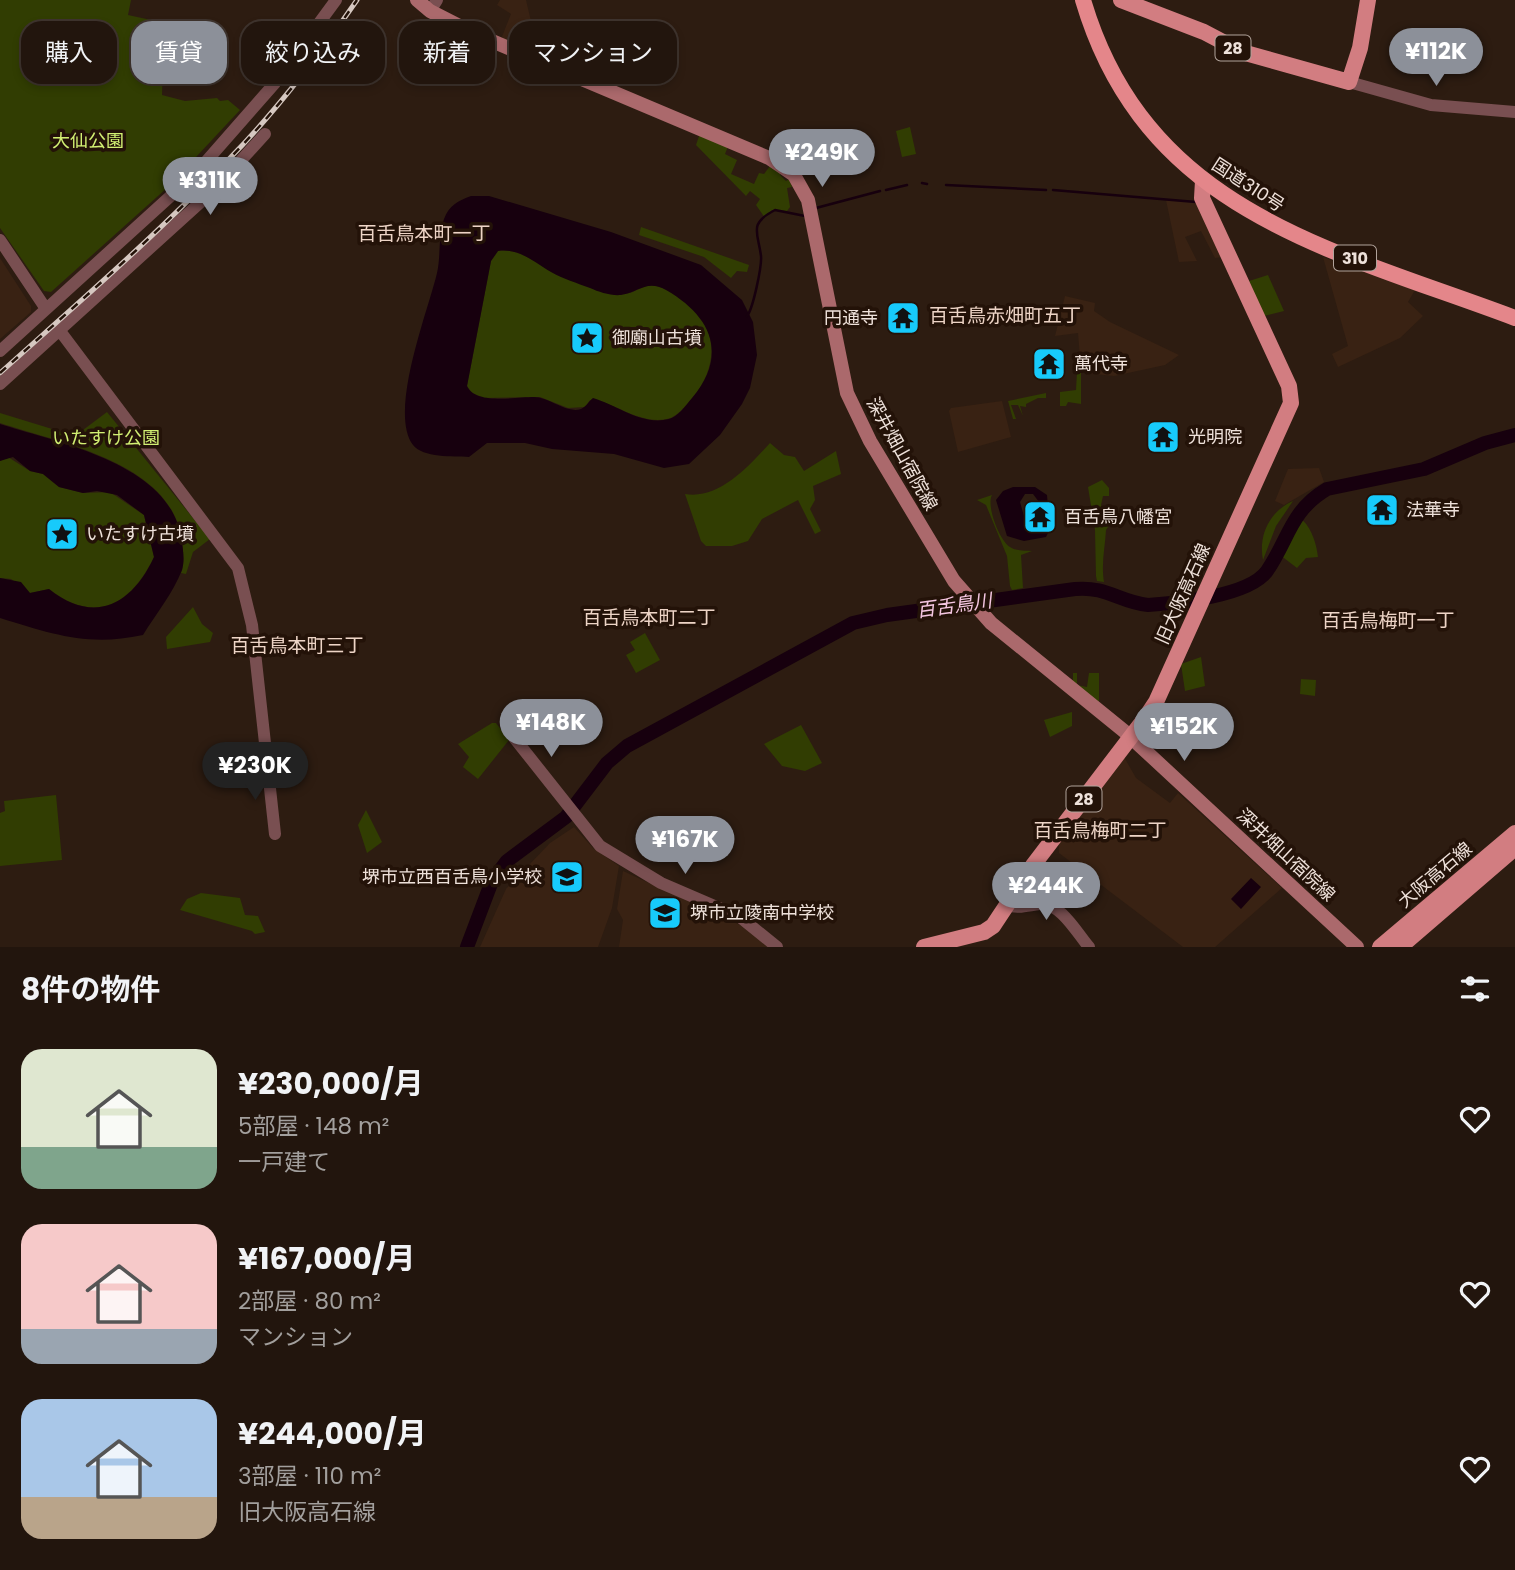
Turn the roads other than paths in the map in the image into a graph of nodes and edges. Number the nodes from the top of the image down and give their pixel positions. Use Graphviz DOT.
graph roads {
  1 [pos="336,0"];
  2 [pos="417,0"];
  3 [pos="1083,0"];
  4 [pos="1121,0"];
  5 [pos="1368,0"];
  6 [pos="434,5"];
  7 [pos="1349,82"];
  8 [pos="1515,112"];
  9 [pos="265,134"];
  10 [pos="1203,181"];
  11 [pos="0,240"];
  12 [pos="46,309"];
  13 [pos="1515,318"];
  14 [pos="60,331"];
  15 [pos="0,351"];
  16 [pos="0,384"];
  17 [pos="508,730"];
  18 [pos="1131,736"];
  19 [pos="1515,833"];
  20 [pos="275,834"];
  21 [pos="1515,848"];
  22 [pos="1007,905"];
  23 [pos="777,947"];
  24 [pos="924,947"];
  25 [pos="1089,947"];
  26 [pos="1357,947"];
  27 [pos="1380,947"];
  28 [pos="1400,947"];
  1 -- 12 [label="street"];
  2 -- 6 [label="main road, 深井畑山宿院線"];
  3 -- 10 [label="highway, 国道310号 / 310"];
  4 -- 7 [label="main road, 28"];
  5 -- 7 [label="main road"];
  6 -- 18 [label="main road, 深井畑山宿院線"];
  7 -- 8 [label="street"];
  9 -- 14 [label="street"];
  10 -- 13 [label="highway, 国道310号 / 310"];
  10 -- 18 [label="main road, 旧大阪高石線 / 28"];
  11 -- 12 [label="street"];
  12 -- 15 [label="street"];
  14 -- 16 [label="street"];
  14 -- 20 [label="street"];
  17 -- 23 [label="street"];
  18 -- 22 [label="main road, 旧大阪高石線 / 28"];
  18 -- 26 [label="main road, 深井畑山宿院線"];
  19 -- 27 [label="main road, 大阪高石線"];
  21 -- 28 [label="main road, 大阪高石線"];
  22 -- 24 [label="main road, 旧大阪高石線 / 28"];
  22 -- 25 [label="street"];
}
